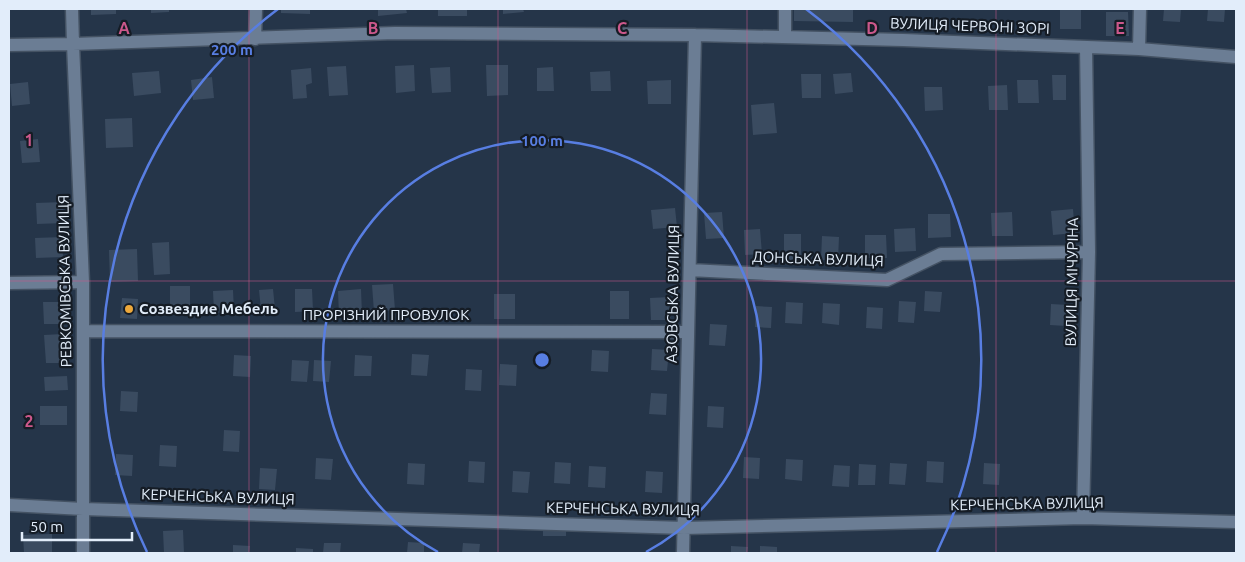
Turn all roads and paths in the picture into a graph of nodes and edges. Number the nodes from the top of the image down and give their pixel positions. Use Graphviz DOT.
graph roads {
  1 [pos="72,9"];
  2 [pos="256,9"];
  3 [pos="784,9"];
  4 [pos="1140,9"];
  5 [pos="696,35"];
  6 [pos="785,37"];
  7 [pos="254,39"];
  8 [pos="73,44"];
  9 [pos="9,45"];
  10 [pos="1086,47"];
  11 [pos="1139,49"];
  12 [pos="1236,58"];
  13 [pos="1089,252"];
  14 [pos="690,270"];
  15 [pos="83,282"];
  16 [pos="9,283"];
  17 [pos="83,331"];
  18 [pos="688,332"];
  19 [pos="9,505"];
  20 [pos="83,509"];
  21 [pos="1083,518"];
  22 [pos="1236,522"];
  23 [pos="684,528"];
  24 [pos="83,553"];
  25 [pos="684,553"];
  1 -- 8 [label="street, РЕВКОМІВСЬКА ВУЛИЦЯ"];
  2 -- 7 [label="street"];
  3 -- 6 [label="street"];
  4 -- 11 [label="street"];
  5 -- 6 [label="street, ВУЛИЦЯ ЧЕРВОНІ ЗОРІ"];
  5 -- 7 [label="street, ВУЛИЦЯ ЧЕРВОНІ ЗОРІ"];
  5 -- 14 [label="street, АЗОВСЬКА ВУЛИЦЯ"];
  6 -- 10 [label="street, ВУЛИЦЯ ЧЕРВОНІ ЗОРІ"];
  7 -- 8 [label="street, ВУЛИЦЯ ЧЕРВОНІ ЗОРІ"];
  8 -- 9 [label="street, ВУЛИЦЯ ЧЕРВОНІ ЗОРІ"];
  8 -- 15 [label="street, РЕВКОМІВСЬКА ВУЛИЦЯ"];
  10 -- 11 [label="street, ВУЛИЦЯ ЧЕРВОНІ ЗОРІ"];
  10 -- 13 [label="street, ВУЛИЦЯ МІЧУРІНА"];
  11 -- 12 [label="street, ВУЛИЦЯ ЧЕРВОНІ ЗОРІ"];
  13 -- 14 [label="street, ДОНСЬКА ВУЛИЦЯ"];
  13 -- 21 [label="street, ВУЛИЦЯ МІЧУРІНА"];
  14 -- 18 [label="street, АЗОВСЬКА ВУЛИЦЯ"];
  15 -- 16 [label="street"];
  15 -- 17 [label="street, РЕВКОМІВСЬКА ВУЛИЦЯ"];
  17 -- 18 [label="street, ПРОРІЗНИЙ ПРОВУЛОК"];
  17 -- 20 [label="street, РЕВКОМІВСЬКА ВУЛИЦЯ"];
  18 -- 23 [label="street, АЗОВСЬКА ВУЛИЦЯ"];
  19 -- 20 [label="street, КЕРЧЕНСЬКА ВУЛИЦЯ"];
  20 -- 23 [label="street, КЕРЧЕНСЬКА ВУЛИЦЯ"];
  20 -- 24 [label="street, РЕВКОМІВСЬКА ВУЛИЦЯ"];
  21 -- 22 [label="street, КЕРЧЕНСЬКА ВУЛИЦЯ"];
  21 -- 23 [label="street, КЕРЧЕНСЬКА ВУЛИЦЯ"];
  23 -- 25 [label="street, АЗОВСЬКА ВУЛИЦЯ"];
}
